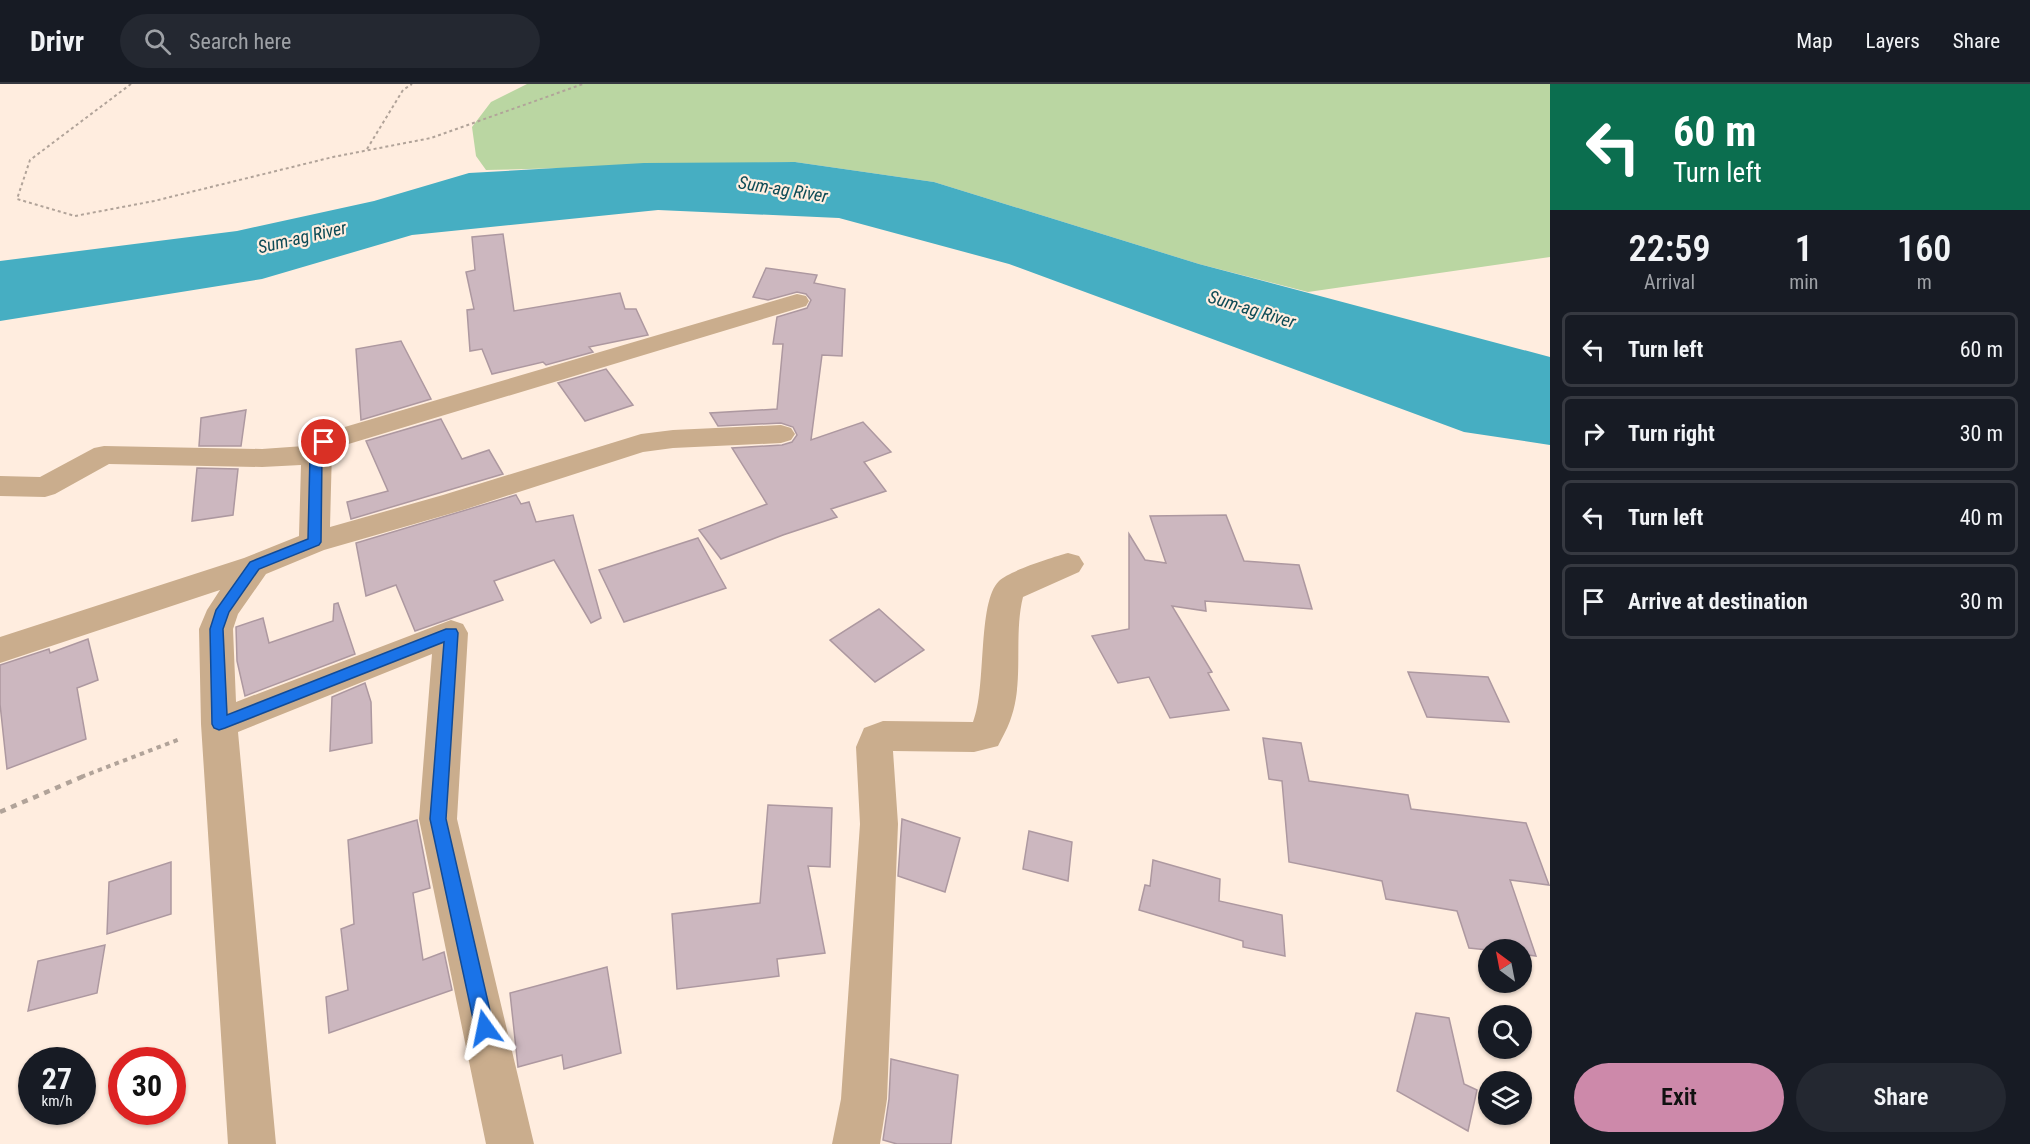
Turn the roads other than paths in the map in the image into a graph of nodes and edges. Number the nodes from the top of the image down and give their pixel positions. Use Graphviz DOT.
graph roads {
  1 [pos="796,301"];
  2 [pos="781,434"];
  3 [pos="316,455"];
  4 [pos="0,486"];
  5 [pos="314,542"];
  6 [pos="1068,564"];
  7 [pos="255,566"];
  8 [pos="0,650"];
  9 [pos="219,724"];
  10 [pos="252,1144"];
  11 [pos="510,1144"];
  12 [pos="856,1144"];
  1 -- 3 [label="street"];
  2 -- 5 [label="street"];
  3 -- 4 [label="street"];
  3 -- 5 [label="street"];
  5 -- 7 [label="street"];
  6 -- 12 [label="street"];
  7 -- 8 [label="street"];
  7 -- 9 [label="street"];
  9 -- 10 [label="street"];
  9 -- 11 [label="street"];
}
